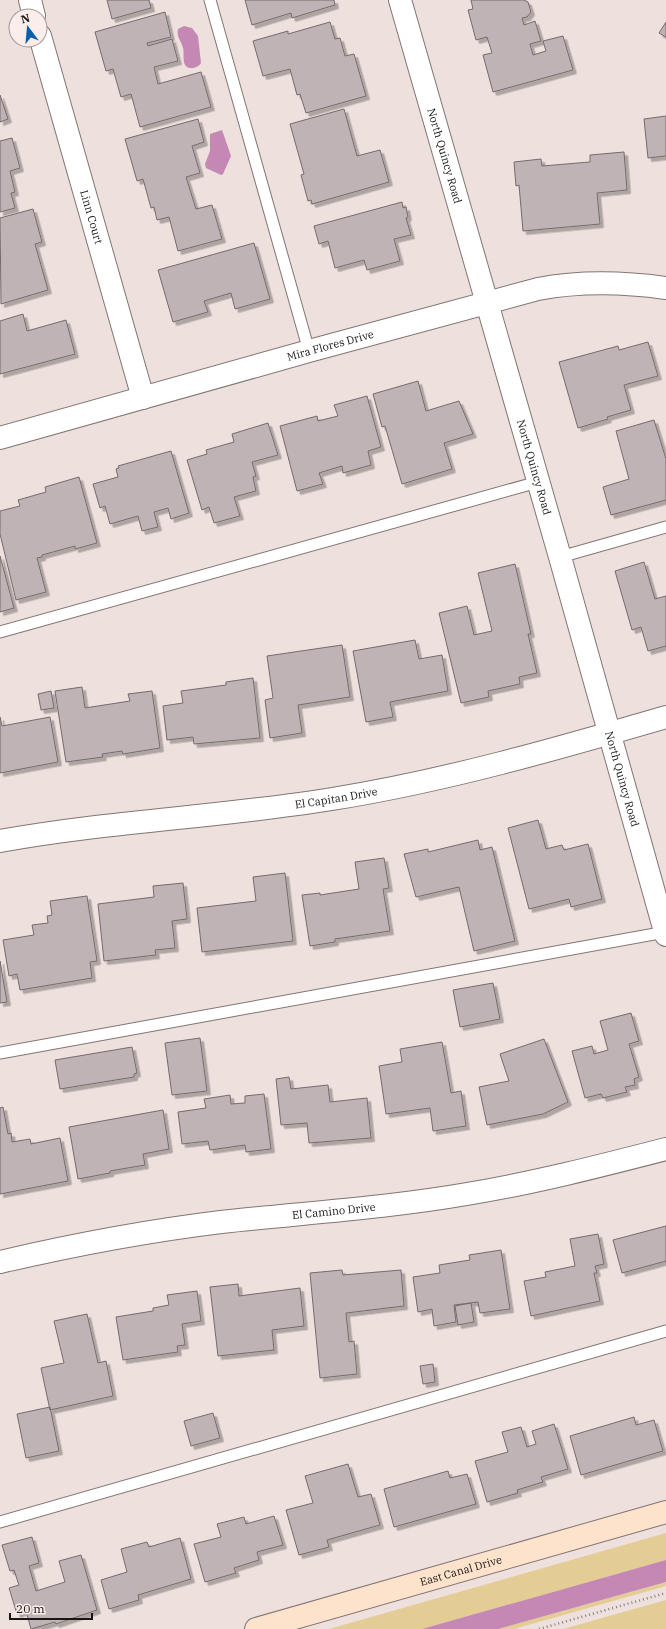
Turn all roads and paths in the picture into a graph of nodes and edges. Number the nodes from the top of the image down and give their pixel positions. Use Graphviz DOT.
graph roads {
  1 [pos="210,0"];
  2 [pos="400,0"];
  3 [pos="43,48"];
  4 [pos="666,288"];
  5 [pos="486,302"];
  6 [pos="309,351"];
  7 [pos="143,398"];
  8 [pos="0,438"];
  9 [pos="538,482"];
  10 [pos="666,527"];
  11 [pos="560,557"];
  12 [pos="0,632"];
  13 [pos="666,717"];
  14 [pos="609,733"];
  15 [pos="0,841"];
  16 [pos="666,933"];
  17 [pos="0,1053"];
  18 [pos="666,1149"];
  19 [pos="0,1262"];
  20 [pos="666,1331"];
  21 [pos="666,1512"];
  22 [pos="0,1522"];
  23 [pos="666,1593"];
  24 [pos="256,1629"];
  25 [pos="539,1629"];
  1 -- 6 [label="lane"];
  2 -- 5 [label="street, North Quincy Road"];
  3 -- 7 [label="street, Linn Court"];
  4 -- 5 [label="street, Mira Flores Drive"];
  5 -- 6 [label="street, Mira Flores Drive"];
  5 -- 9 [label="street, North Quincy Road"];
  6 -- 7 [label="street, Mira Flores Drive"];
  7 -- 8 [label="street, Mira Flores Drive"];
  9 -- 11 [label="street, North Quincy Road"];
  9 -- 12 [label="lane"];
  10 -- 11 [label="lane"];
  11 -- 14 [label="street, North Quincy Road"];
  13 -- 14 [label="street, El Capitan Drive"];
  14 -- 15 [label="street, El Capitan Drive"];
  14 -- 16 [label="street, North Quincy Road"];
  16 -- 17 [label="lane"];
  18 -- 19 [label="street, El Camino Drive"];
  20 -- 22 [label="lane"];
  21 -- 24 [label="main road, East Canal Drive"];
  23 -- 25 [label="path"];
}
